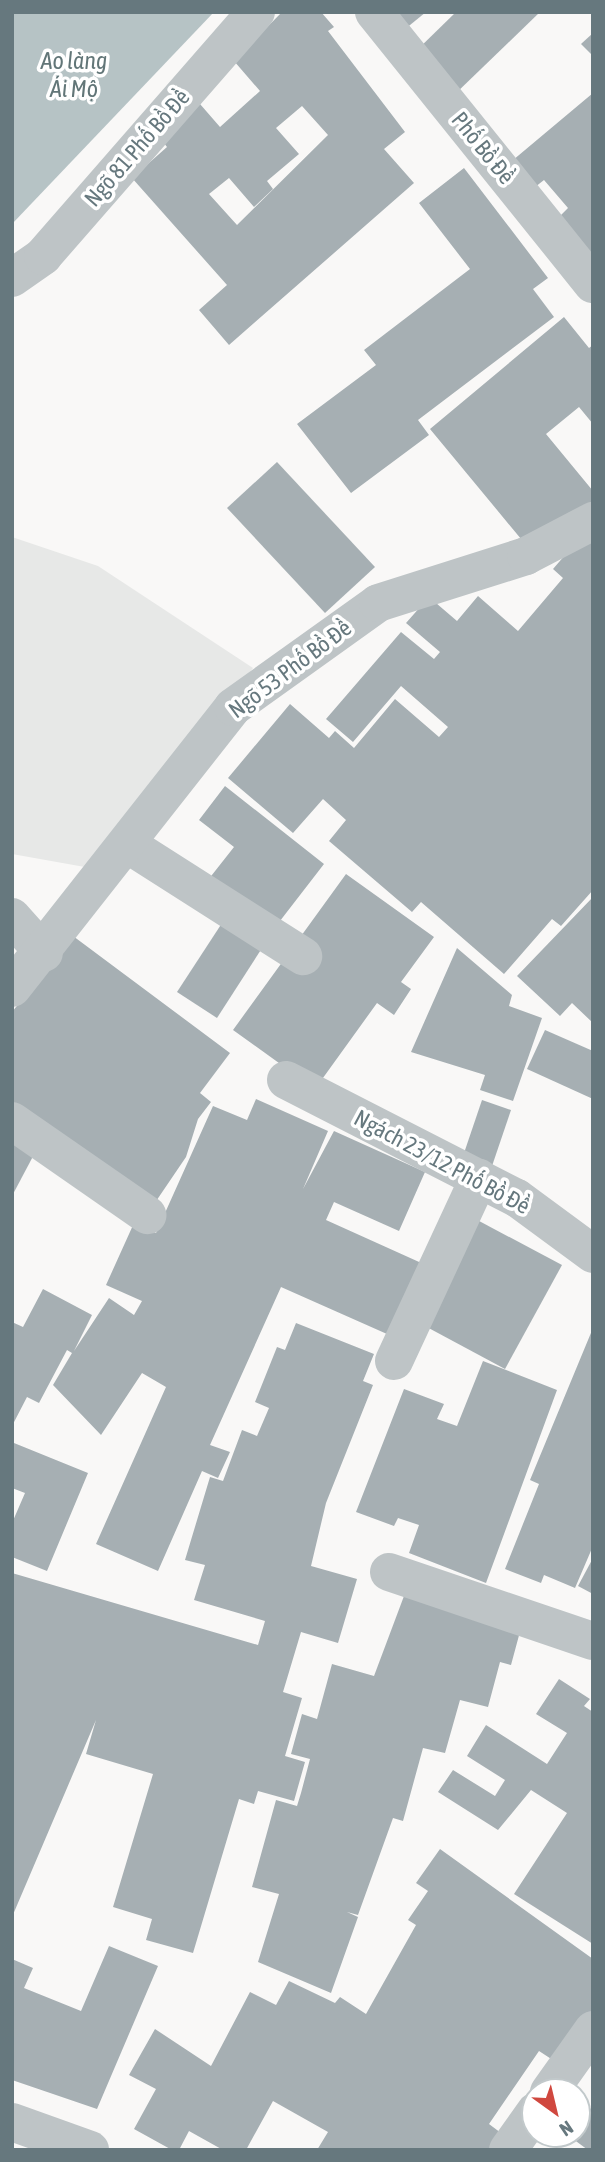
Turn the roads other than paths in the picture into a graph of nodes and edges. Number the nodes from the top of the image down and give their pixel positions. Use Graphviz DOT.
graph roads {
  1 [pos="256,12"];
  2 [pos="374,12"];
  3 [pos="12,278"];
  4 [pos="593,284"];
  5 [pos="593,521"];
  6 [pos="127,844"];
  7 [pos="12,917"];
  8 [pos="44,953"];
  9 [pos="303,956"];
  10 [pos="12,988"];
  11 [pos="286,1080"];
  12 [pos="12,1121"];
  13 [pos="479,1178"];
  14 [pos="148,1215"];
  15 [pos="593,1254"];
  16 [pos="394,1361"];
  17 [pos="390,1572"];
  18 [pos="593,1641"];
  19 [pos="593,2030"];
  20 [pos="559,2078"];
  21 [pos="12,2122"];
  22 [pos="521,2132"];
  23 [pos="90,2150"];
  24 [pos="508,2150"];
  1 -- 3 [label="street, Ngõ 81 Phố Bồ Đề"];
  2 -- 4 [label="street, Phố Bồ Đề"];
  5 -- 6 [label="street, Ngõ 53 Phố Bồ Đề"];
  6 -- 8 [label="street, Ngõ 53 Phố Bồ Đề"];
  6 -- 9 [label="street"];
  7 -- 8 [label="street"];
  8 -- 10 [label="street, Ngõ 53 Phố Bồ Đề"];
  11 -- 13 [label="street, Ngách 23/12 Phố Bồ Đề"];
  12 -- 14 [label="street"];
  13 -- 15 [label="street, Ngách 23/12 Phố Bồ Đề"];
  13 -- 16 [label="street"];
  17 -- 18 [label="street"];
  19 -- 20 [label="street"];
  21 -- 23 [label="street"];
  22 -- 24 [label="street"];
}
